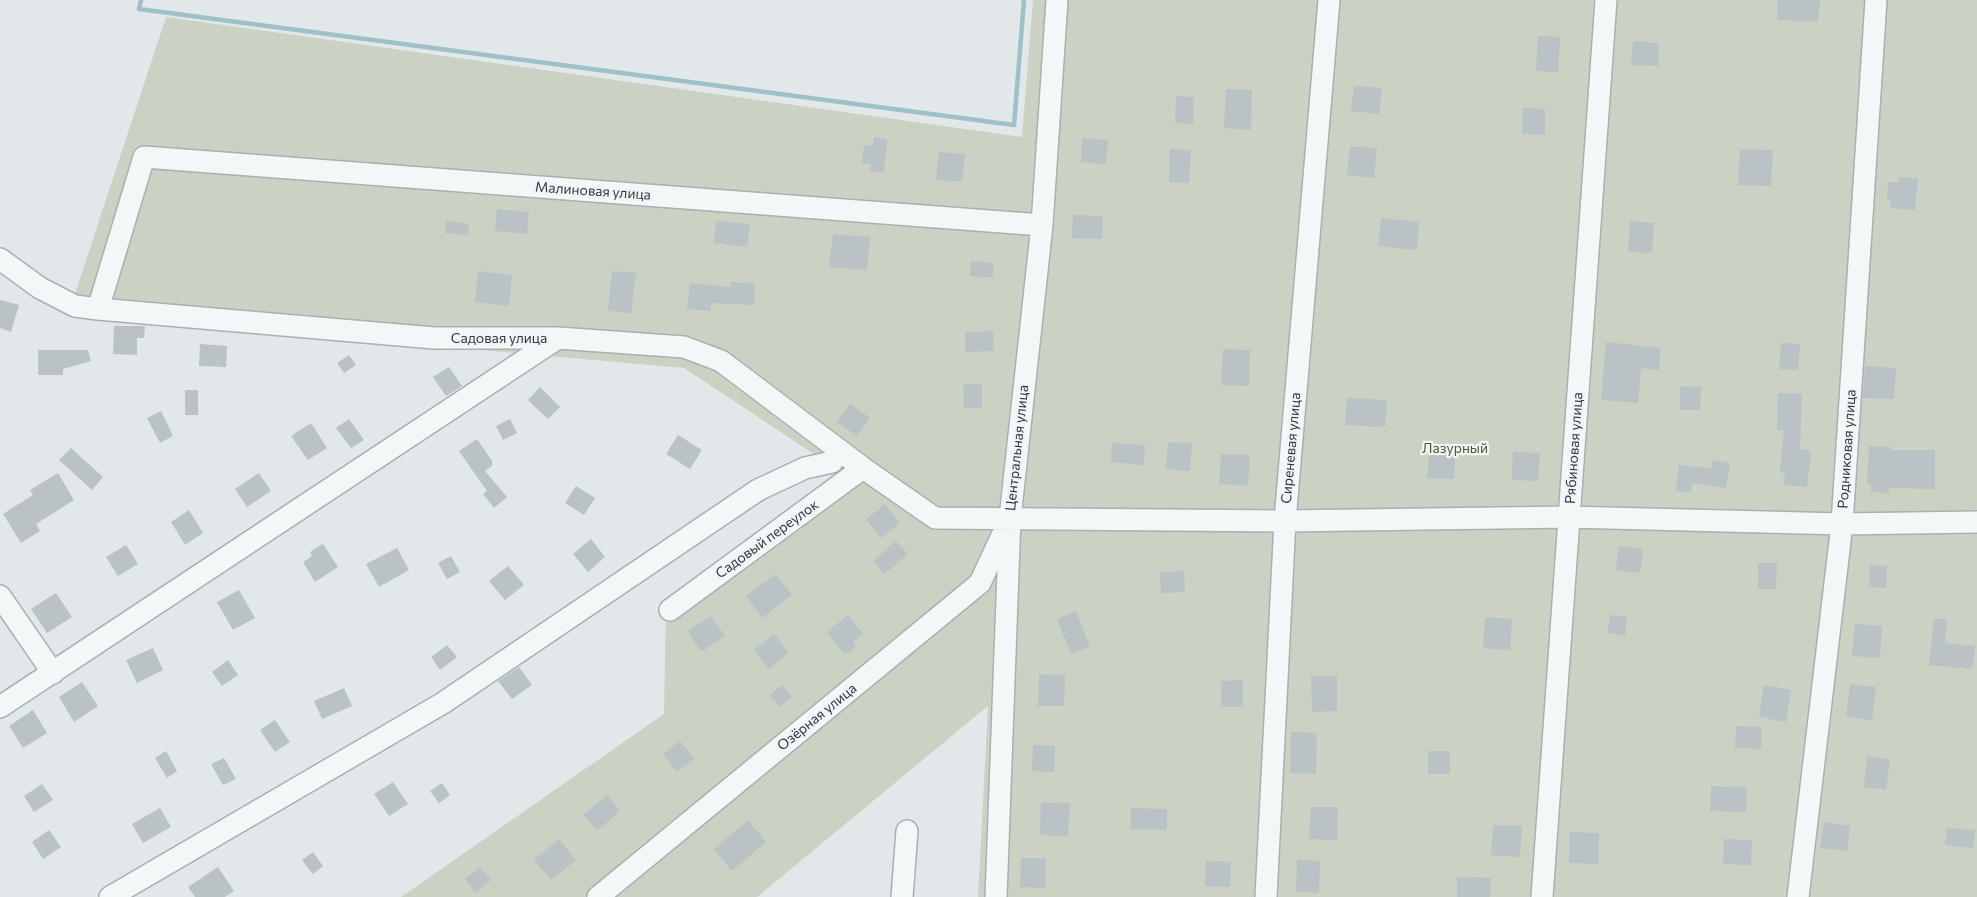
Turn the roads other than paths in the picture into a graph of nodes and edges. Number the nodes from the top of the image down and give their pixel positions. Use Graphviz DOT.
graph roads {
  1 [pos="1057,0"];
  2 [pos="1329,0"];
  3 [pos="1606,0"];
  4 [pos="1876,0"];
  5 [pos="1042,225"];
  6 [pos="0,259"];
  7 [pos="98,309"];
  8 [pos="558,338"];
  9 [pos="839,450"];
  10 [pos="863,468"];
  11 [pos="1569,517"];
  12 [pos="1010,518"];
  13 [pos="1285,521"];
  14 [pos="1977,522"];
  15 [pos="1842,524"];
  16 [pos="0,596"];
  17 [pos="670,610"];
  18 [pos="53,674"];
  19 [pos="0,707"];
  20 [pos="906,831"];
  21 [pos="110,897"];
  22 [pos="598,897"];
  23 [pos="902,897"];
  24 [pos="996,897"];
  25 [pos="1266,897"];
  26 [pos="1542,897"];
  27 [pos="1798,897"];
  1 -- 5 [label="street, Центральная улица"];
  2 -- 13 [label="street, Сиреневая улица"];
  3 -- 11 [label="street, Рябиновая улица"];
  4 -- 15 [label="street, Родниковая улица"];
  5 -- 7 [label="street, Малиновая улица"];
  5 -- 12 [label="street, Центральная улица"];
  6 -- 7 [label="street, Садовая улица"];
  7 -- 8 [label="street, Садовая улица"];
  8 -- 9 [label="street, Садовая улица"];
  8 -- 18 [label="street"];
  9 -- 10 [label="street, Садовая улица"];
  9 -- 21 [label="street"];
  10 -- 12 [label="street, Садовая улица"];
  10 -- 17 [label="street, Садовый переулок"];
  11 -- 13 [label="street, Садовая улица"];
  11 -- 15 [label="street, Садовая улица"];
  11 -- 26 [label="street, Рябиновая улица"];
  12 -- 13 [label="street, Садовая улица"];
  12 -- 22 [label="street, Озёрная улица"];
  12 -- 24 [label="street, Центральная улица"];
  13 -- 25 [label="street, Сиреневая улица"];
  14 -- 15 [label="street, Садовая улица"];
  15 -- 27 [label="street, Родниковая улица"];
  16 -- 18 [label="street"];
  18 -- 19 [label="street"];
  20 -- 23 [label="street"];
}
